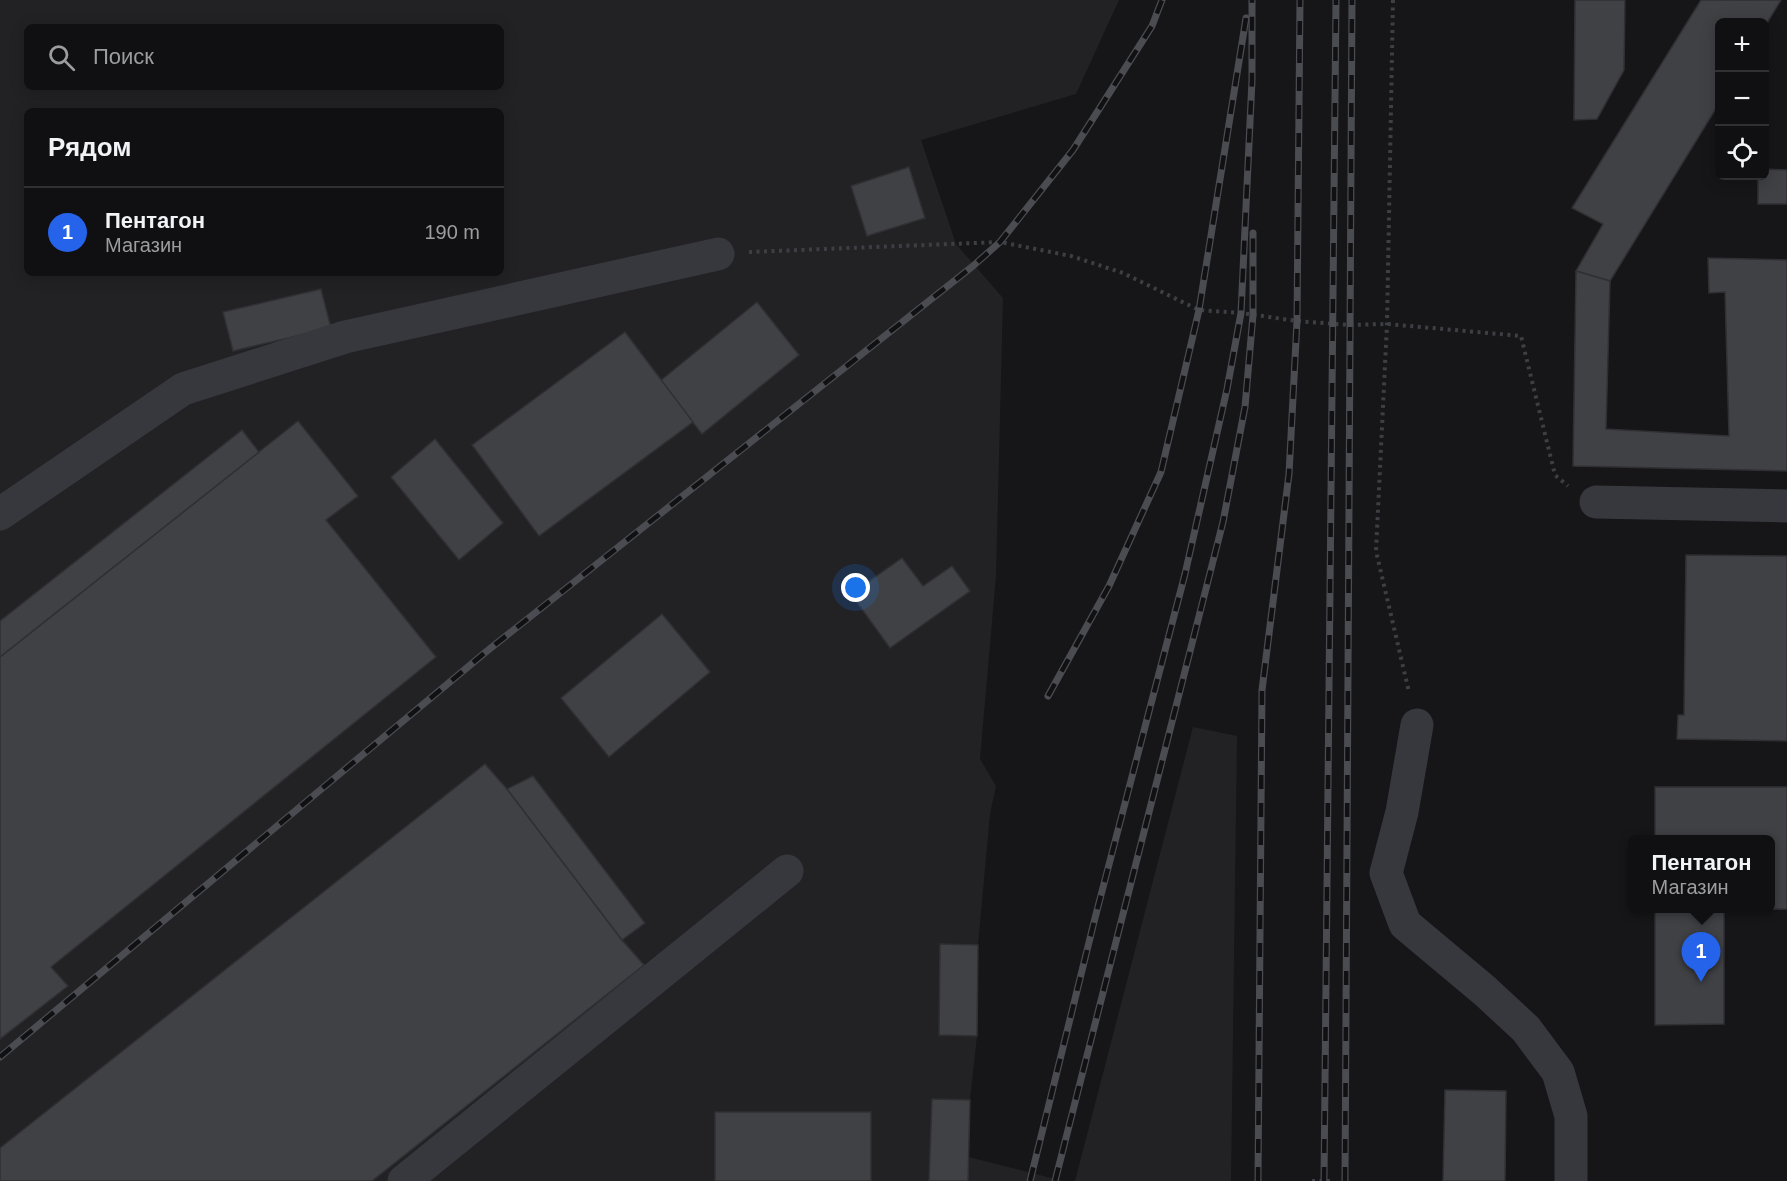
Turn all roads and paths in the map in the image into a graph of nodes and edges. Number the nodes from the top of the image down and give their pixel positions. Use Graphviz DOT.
graph roads {
  1 [pos="1393,0"];
  2 [pos="718,254"];
  3 [pos="1387,324"];
  4 [pos="1596,502"];
  5 [pos="1787,506"];
  6 [pos="0,514"];
  7 [pos="1417,725"];
  8 [pos="788,871"];
  9 [pos="405,1181"];
  10 [pos="1312,1181"];
  11 [pos="1330,1181"];
  12 [pos="1571,1181"];
  1 -- 3 [label="path"];
  2 -- 3 [label="path"];
  2 -- 6 [label="lane"];
  3 -- 4 [label="path"];
  3 -- 7 [label="path"];
  4 -- 5 [label="lane"];
  7 -- 12 [label="lane"];
  8 -- 9 [label="lane"];
  10 -- 11 [label="path"];
}
